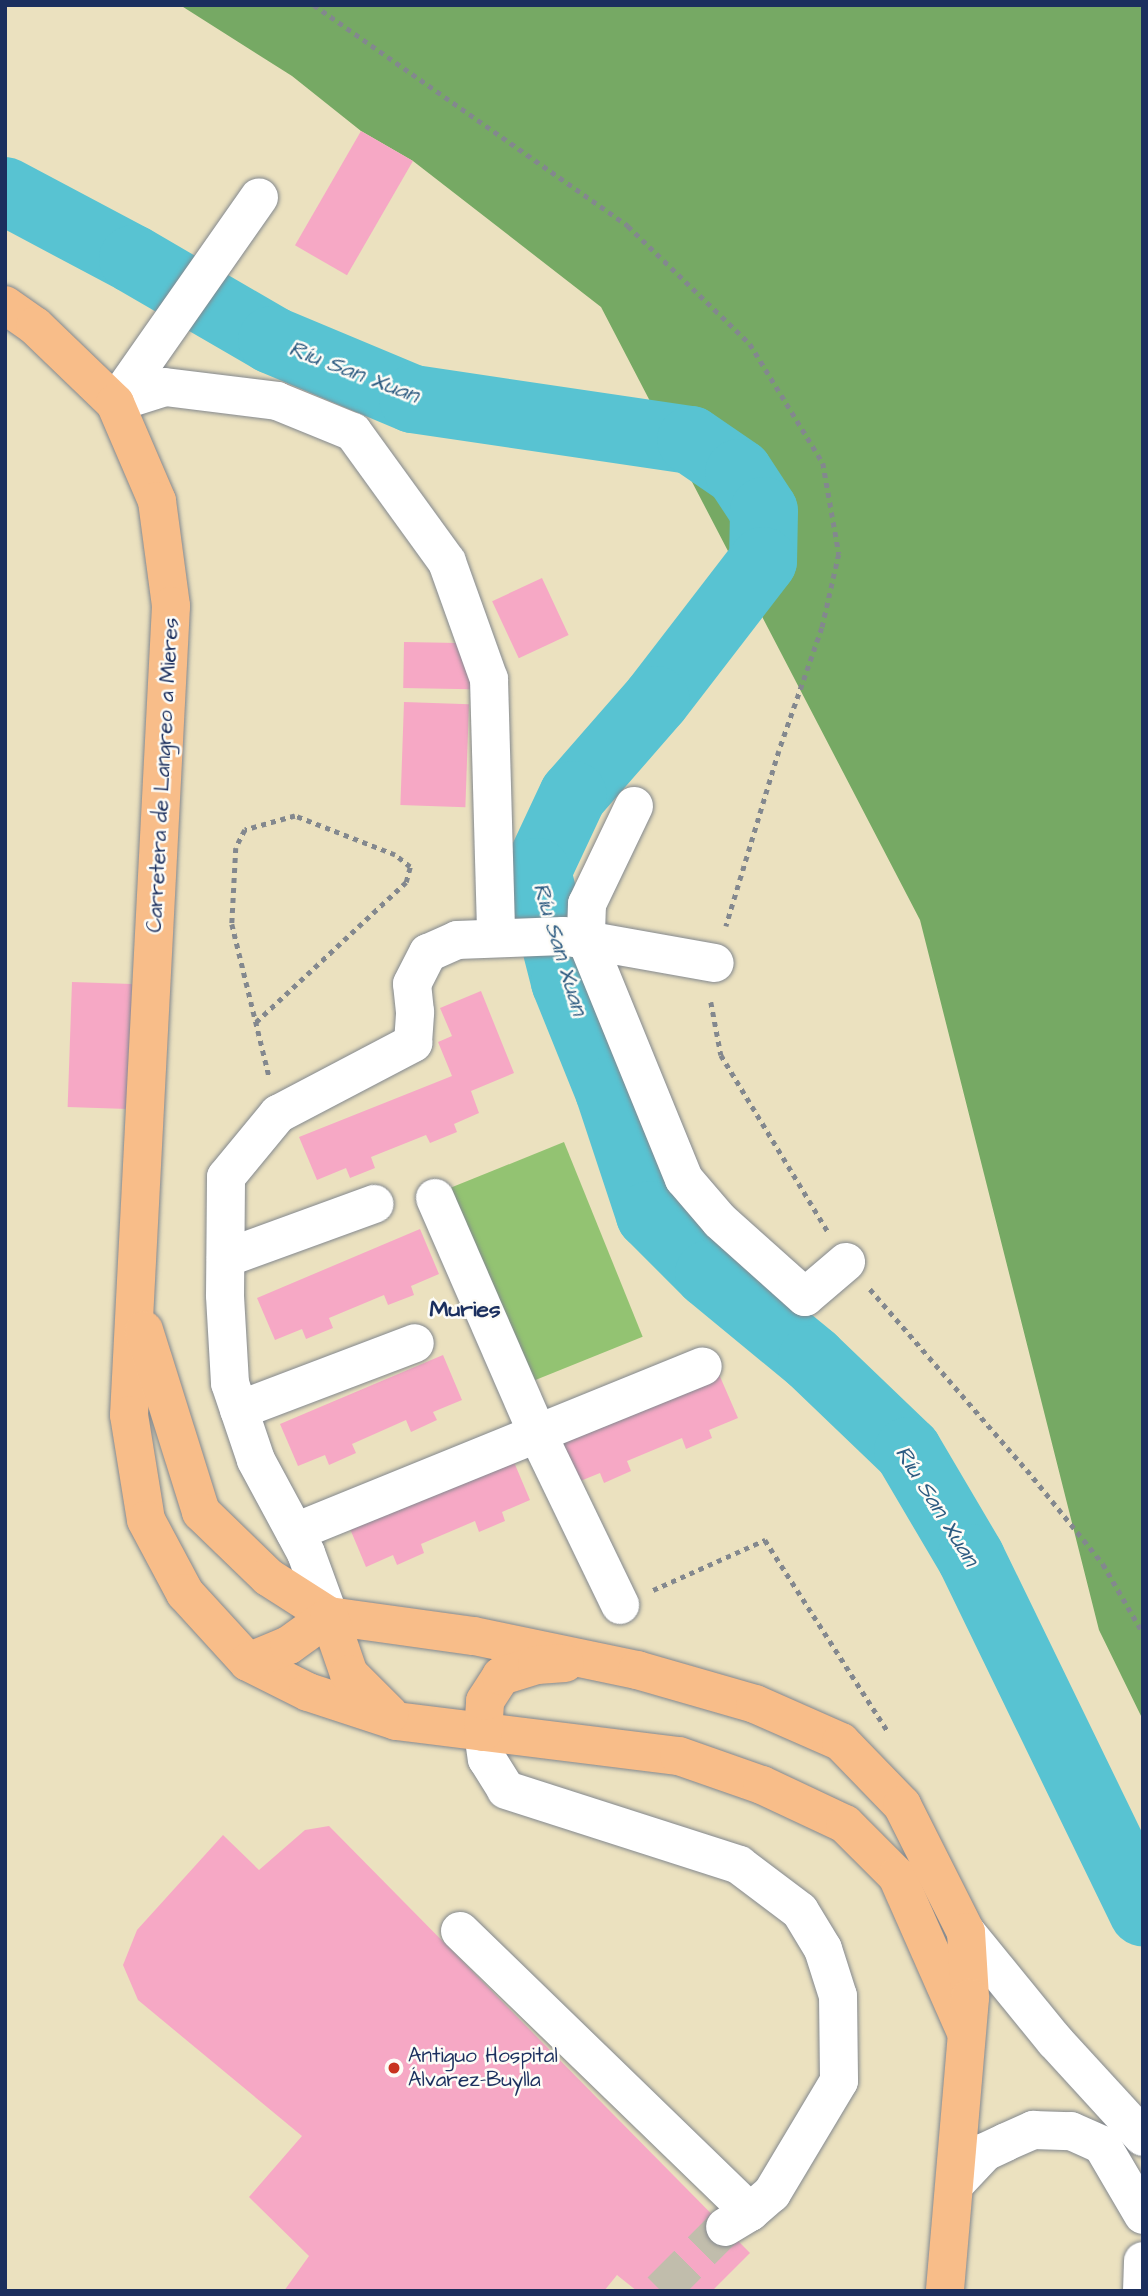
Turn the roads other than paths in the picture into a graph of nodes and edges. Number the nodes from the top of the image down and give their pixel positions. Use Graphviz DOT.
graph roads {
  1 [pos="259,198"];
  2 [pos="5,305"];
  3 [pos="115,403"];
  4 [pos="634,806"];
  5 [pos="508,936"];
  6 [pos="574,937"];
  7 [pos="715,963"];
  8 [pos="435,1198"];
  9 [pos="374,1204"];
  10 [pos="226,1258"];
  11 [pos="846,1262"];
  12 [pos="136,1304"];
  13 [pos="415,1343"];
  14 [pos="704,1366"];
  15 [pos="239,1410"];
  16 [pos="537,1433"];
  17 [pos="295,1532"];
  18 [pos="620,1605"];
  19 [pos="329,1616"];
  20 [pos="596,1661"];
  21 [pos="248,1662"];
  22 [pos="396,1721"];
  23 [pos="483,1732"];
  24 [pos="460,1931"];
  25 [pos="966,1932"];
  26 [pos="965,2030"];
  27 [pos="1143,2137"];
  28 [pos="955,2184"];
  29 [pos="1143,2215"];
  30 [pos="1143,2261"];
  31 [pos="945,2291"];
  32 [pos="1142,2291"];
  1 -- 3 [label="street"];
  2 -- 3 [label="main road, Carretera de Langreo a Mieres"];
  3 -- 5 [label="street"];
  3 -- 12 [label="main road, Carretera de Langreo a Mieres"];
  4 -- 6 [label="street"];
  5 -- 6 [label="street"];
  5 -- 10 [label="street"];
  6 -- 7 [label="street"];
  6 -- 11 [label="street"];
  8 -- 16 [label="street"];
  9 -- 10 [label="street"];
  10 -- 15 [label="street"];
  12 -- 19 [label="main road, Carretera de Langreo a Mieres"];
  12 -- 21 [label="main road, Carretera de Langreo a Mieres"];
  13 -- 15 [label="street"];
  14 -- 16 [label="street"];
  15 -- 17 [label="street"];
  16 -- 17 [label="street"];
  16 -- 18 [label="street"];
  17 -- 19 [label="street"];
  19 -- 20 [label="main road, Carretera de Langreo a Mieres"];
  19 -- 21 [label="main road"];
  19 -- 22 [label="main road"];
  20 -- 23 [label="main road"];
  20 -- 25 [label="main road, Carretera de Langreo a Mieres"];
  21 -- 22 [label="main road, Carretera de Langreo a Mieres"];
  22 -- 23 [label="main road, Carretera de Langreo a Mieres"];
  23 -- 24 [label="street"];
  23 -- 26 [label="main road, Carretera de Langreo a Mieres"];
  25 -- 26 [label="main road, Carretera de Langreo a Mieres"];
  25 -- 27 [label="street"];
  26 -- 28 [label="main road, Carretera de Langreo a Mieres"];
  28 -- 29 [label="street"];
  28 -- 31 [label="main road, Carretera de Langreo a Mieres"];
  30 -- 32 [label="street"];
}
